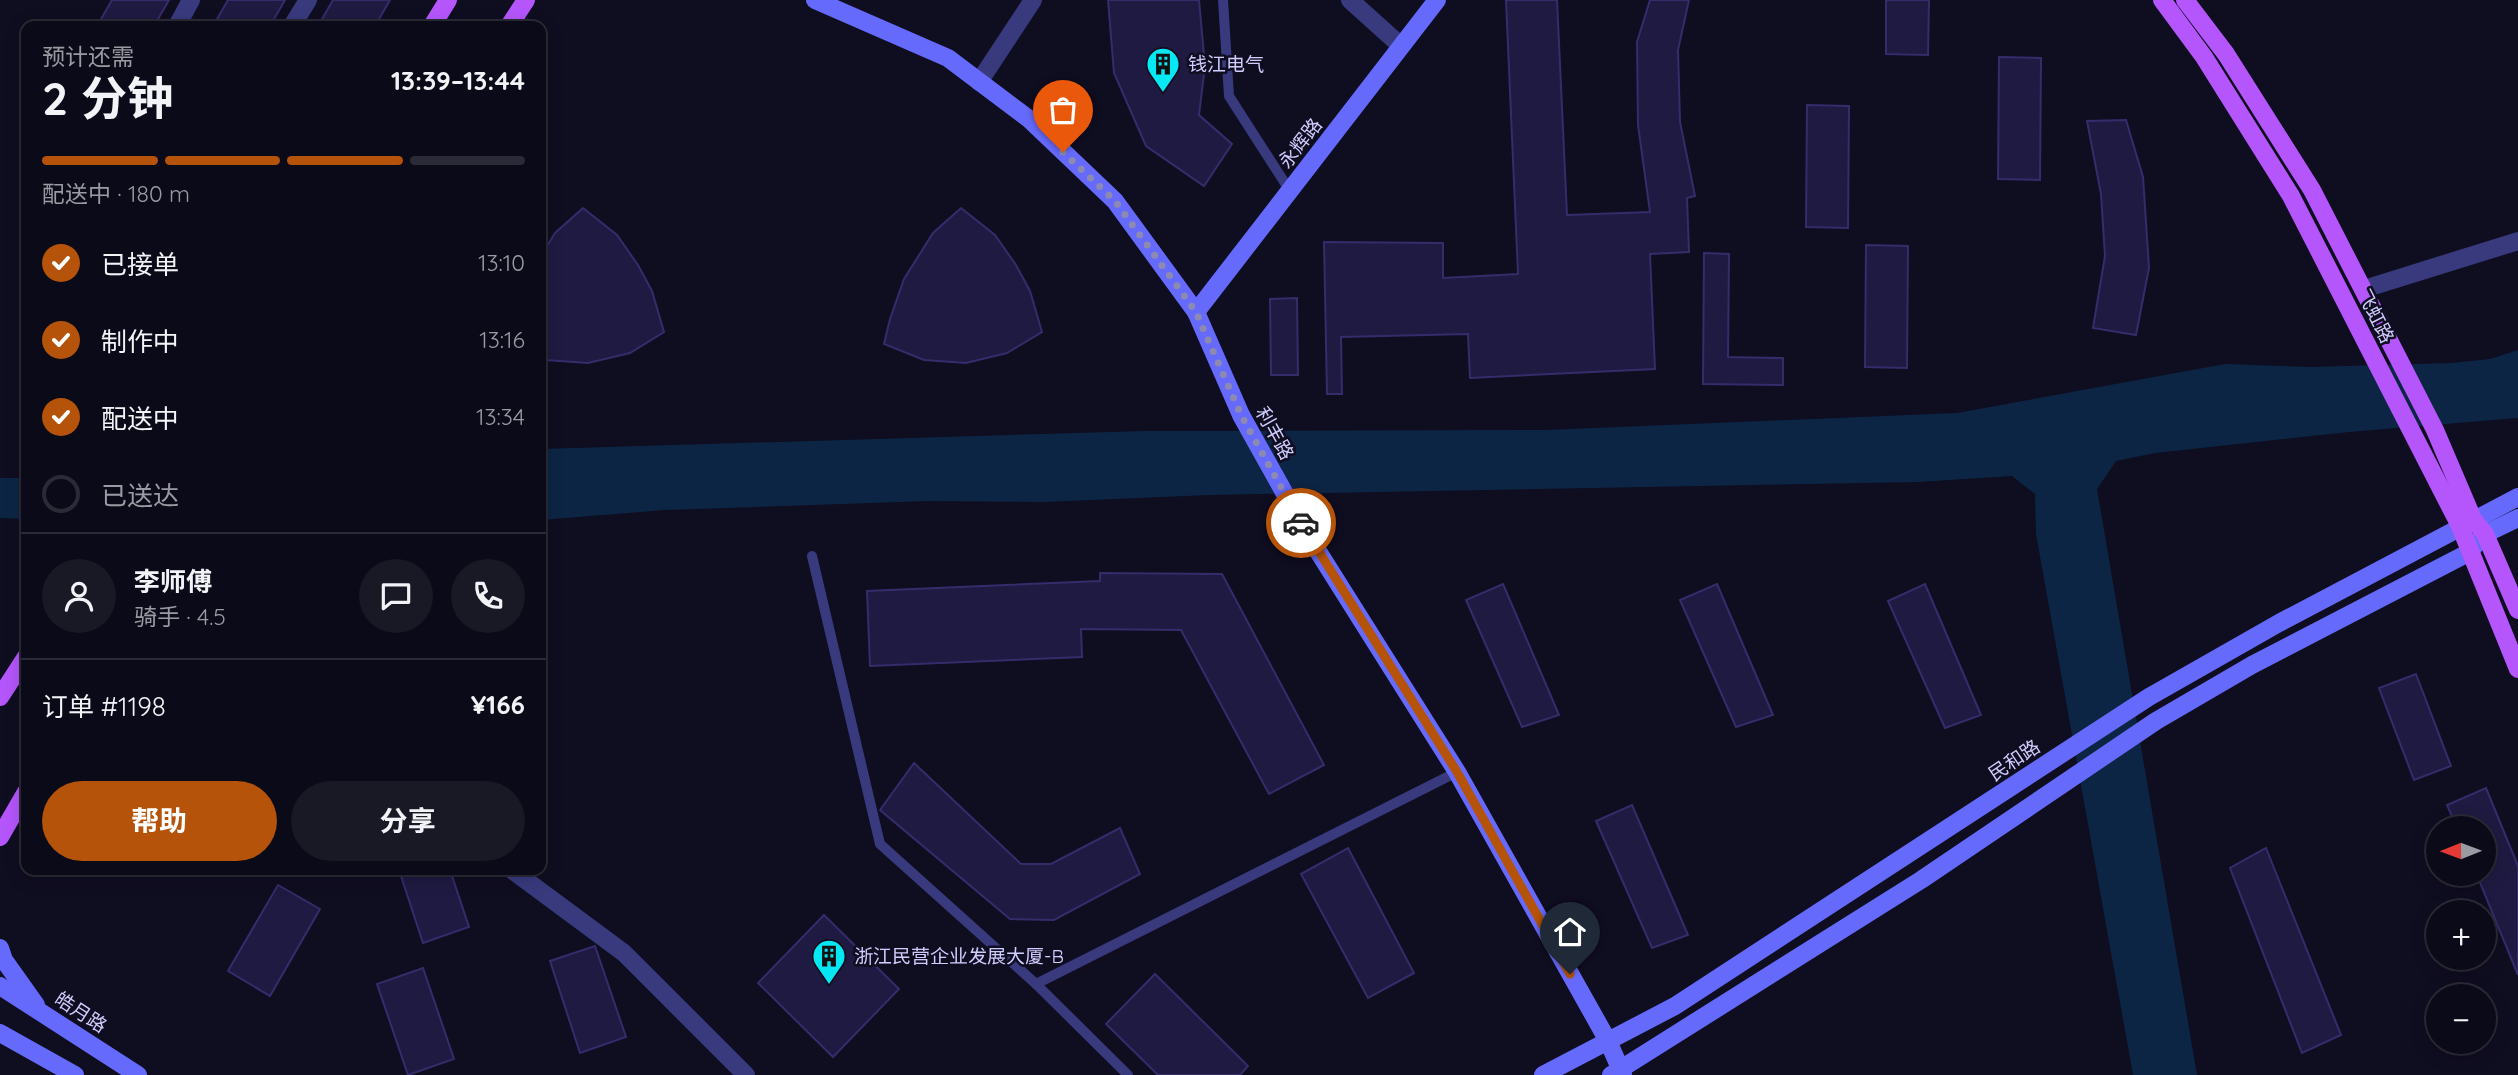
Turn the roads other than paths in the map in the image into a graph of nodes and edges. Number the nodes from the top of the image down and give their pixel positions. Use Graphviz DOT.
graph roads {
  1 [pos="191,0"];
  2 [pos="308,0"];
  3 [pos="448,0"];
  4 [pos="526,0"];
  5 [pos="815,0"];
  6 [pos="1033,0"];
  7 [pos="1223,0"];
  8 [pos="1350,0"];
  9 [pos="1437,0"];
  10 [pos="2162,0"];
  11 [pos="2185,0"];
  12 [pos="180,21"];
  13 [pos="295,21"];
  14 [pos="435,21"];
  15 [pos="512,21"];
  16 [pos="1401,46"];
  17 [pos="979,82"];
  18 [pos="1290,191"];
  19 [pos="2518,241"];
  20 [pos="2364,289"];
  21 [pos="1196,312"];
  22 [pos="2518,497"];
  23 [pos="2518,518"];
  24 [pos="2467,523"];
  25 [pos="2485,534"];
  26 [pos="2468,553"];
  27 [pos="812,556"];
  28 [pos="2518,610"];
  29 [pos="21,665"];
  30 [pos="2518,669"];
  31 [pos="0,697"];
  32 [pos="1457,772"];
  33 [pos="21,801"];
  34 [pos="1,838"];
  35 [pos="519,875"];
  36 [pos="0,948"];
  37 [pos="1035,984"];
  38 [pos="0,986"];
  39 [pos="40,1010"];
  40 [pos="5,1038"];
  41 [pos="1608,1041"];
  42 [pos="1618,1073"];
  43 [pos="75,1075"];
  44 [pos="138,1075"];
  45 [pos="746,1075"];
  46 [pos="1128,1075"];
  47 [pos="1543,1075"];
  1 -- 12 [label="street"];
  2 -- 13 [label="street"];
  3 -- 14 [label="main road"];
  4 -- 15 [label="main road"];
  5 -- 17 [label="main road, 利丰路"];
  6 -- 17 [label="street"];
  7 -- 18 [label="lane"];
  8 -- 16 [label="street"];
  9 -- 16 [label="main road, 永辉路"];
  10 -- 24 [label="main road, 飞虹路"];
  11 -- 20 [label="main road, 飞虹路"];
  16 -- 18 [label="main road, 永辉路"];
  17 -- 21 [label="main road, 利丰路"];
  18 -- 21 [label="main road, 永辉路"];
  19 -- 20 [label="street"];
  20 -- 24 [label="main road, 飞虹路"];
  21 -- 32 [label="main road, 利丰路"];
  22 -- 24 [label="main road, 民和路"];
  23 -- 25 [label="main road"];
  24 -- 25 [label="main road, 飞虹路"];
  24 -- 26 [label="main road, 飞虹路"];
  24 -- 41 [label="main road, 民和路"];
  25 -- 26 [label="main road"];
  25 -- 28 [label="main road, 飞虹路"];
  26 -- 30 [label="main road, 飞虹路"];
  26 -- 42 [label="main road"];
  27 -- 37 [label="lane"];
  29 -- 31 [label="main road"];
  32 -- 37 [label="lane"];
  32 -- 41 [label="main road, 利丰路"];
  33 -- 34 [label="main road"];
  35 -- 45 [label="street"];
  36 -- 39 [label="main road"];
  37 -- 46 [label="lane"];
  38 -- 39 [label="main road, 皓月路"];
  39 -- 44 [label="main road, 皓月路"];
  40 -- 43 [label="main road"];
  41 -- 42 [label="main road, 利丰路"];
  41 -- 47 [label="main road, 民和路"];
}
